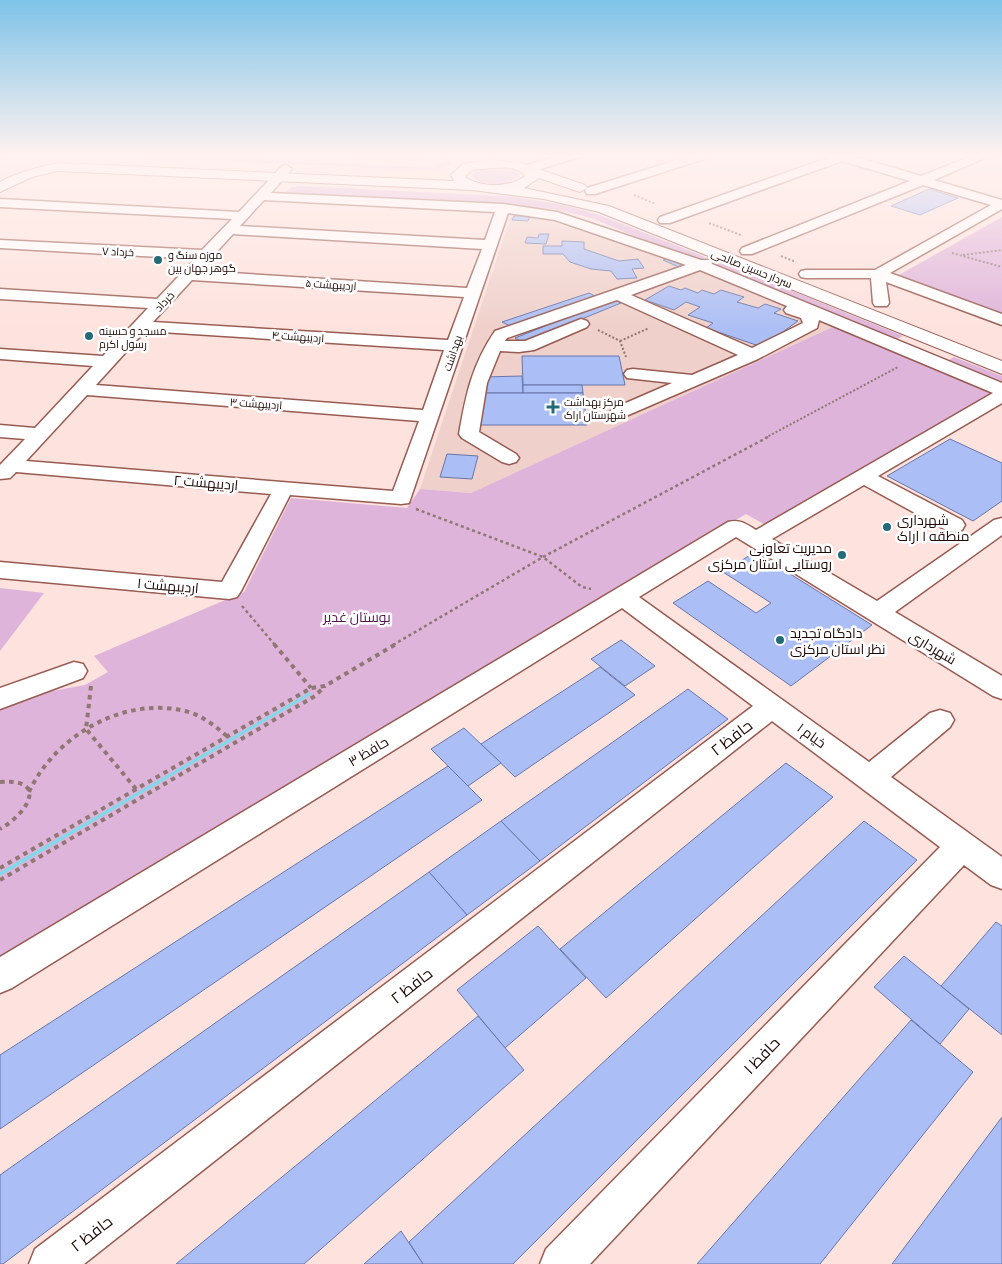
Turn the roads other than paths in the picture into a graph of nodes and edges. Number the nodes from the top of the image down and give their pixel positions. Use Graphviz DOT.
graph roads {
  1 [pos="186,213"];
  2 [pos="245,213"];
  3 [pos="501,213"];
  4 [pos="537,213"];
  5 [pos="616,213"];
  6 [pos="648,213"];
  7 [pos="686,213"];
  8 [pos="840,213"];
  9 [pos="986,213"];
  10 [pos="242,216"];
  11 [pos="666,220"];
  12 [pos="230,230"];
  13 [pos="0,244"];
  14 [pos="490,246"];
  15 [pos="747,251"];
  16 [pos="206,255"];
  17 [pos="722,256"];
  18 [pos="701,265"];
  19 [pos="806,274"];
  20 [pos="878,274"];
  21 [pos="188,275"];
  22 [pos="672,275"];
  23 [pos="474,293"];
  24 [pos="0,294"];
  25 [pos="617,294"];
  26 [pos="634,302"];
  27 [pos="881,303"];
  28 [pos="161,304"];
  29 [pos="899,310"];
  30 [pos="1002,320"];
  31 [pos="141,326"];
  32 [pos="494,345"];
  33 [pos="455,346"];
  34 [pos="0,354"];
  35 [pos="752,355"];
  36 [pos="107,362"];
  37 [pos="1002,368"];
  38 [pos="633,374"];
  39 [pos="694,380"];
  40 [pos="82,389"];
  41 [pos="1002,390"];
  42 [pos="1002,395"];
  43 [pos="619,413"];
  44 [pos="430,416"];
  45 [pos="0,431"];
  46 [pos="41,434"];
  47 [pos="509,458"];
  48 [pos="6,472"];
  49 [pos="864,476"];
  50 [pos="280,496"];
  51 [pos="401,498"];
  52 [pos="954,525"];
  53 [pos="1002,525"];
  54 [pos="746,533"];
  55 [pos="0,570"];
  56 [pos="622,596"];
  57 [pos="877,613"];
  58 [pos="74,671"];
  59 [pos="1002,689"];
  60 [pos="0,699"];
  61 [pos="772,706"];
  62 [pos="940,720"];
  63 [pos="870,778"];
  64 [pos="962,845"];
  65 [pos="1002,874"];
  66 [pos="0,976"];
  67 [pos="50,1264"];
  68 [pos="561,1264"];
  1 -- 10 [label="street"];
  2 -- 10 [label="street, خرداد"];
  3 -- 14 [label="street, بهداشت"];
  4 -- 18 [label="street"];
  5 -- 17 [label="main road, سردار حسین صالحی"];
  6 -- 11 [label="main road, سردار حسین صالحی"];
  7 -- 11 [label="street"];
  8 -- 15 [label="street"];
  9 -- 20 [label="street"];
  10 -- 12 [label="street, خرداد"];
  11 -- 15 [label="main road, سردار حسین صالحی"];
  12 -- 14 [label="street"];
  12 -- 16 [label="street, خرداد"];
  13 -- 16 [label="street, خرداد ۷"];
  14 -- 23 [label="street, بهداشت"];
  15 -- 19 [label="main road, سردار حسین صالحی"];
  16 -- 21 [label="street, خرداد"];
  17 -- 18 [label="street"];
  17 -- 37 [label="main road, سردار حسین صالحی"];
  18 -- 22 [label="street"];
  18 -- 41 [label="street"];
  19 -- 20 [label="street"];
  19 -- 27 [label="main road, سردار حسین صالحی"];
  20 -- 27 [label="street"];
  20 -- 30 [label="street"];
  21 -- 23 [label="street, اردیبهشت ۵"];
  21 -- 28 [label="street, خرداد"];
  22 -- 25 [label="street"];
  22 -- 35 [label="street"];
  23 -- 33 [label="street, بهداشت"];
  24 -- 28 [label="street"];
  25 -- 26 [label="street"];
  25 -- 32 [label="street"];
  26 -- 32 [label="street"];
  26 -- 35 [label="street"];
  27 -- 29 [label="main road, سردار حسین صالحی"];
  28 -- 31 [label="street, خرداد"];
  31 -- 33 [label="street, اردیبهشت ۴"];
  31 -- 36 [label="street, خرداد"];
  32 -- 47 [label="street"];
  33 -- 44 [label="street, بهداشت"];
  34 -- 36 [label="street"];
  35 -- 39 [label="street"];
  36 -- 40 [label="street, خرداد"];
  38 -- 39 [label="street"];
  39 -- 43 [label="street"];
  40 -- 44 [label="street, اردیبهشت ۳"];
  40 -- 46 [label="street, خرداد"];
  42 -- 49 [label="street, حافظ ۳"];
  44 -- 51 [label="street, بهداشت"];
  45 -- 46 [label="street"];
  46 -- 48 [label="street, خرداد"];
  48 -- 51 [label="street, اردیبهشت ۲"];
  49 -- 52 [label="street"];
  49 -- 54 [label="street, حافظ ۳"];
  50 -- 55 [label="street, اردیبهشت ۱"];
  53 -- 57 [label="street"];
  54 -- 56 [label="street, حافظ ۳"];
  54 -- 57 [label="street, شهرداری"];
  56 -- 61 [label="street, خیام ۱"];
  56 -- 66 [label="street, حافظ ۳"];
  57 -- 59 [label="street, شهرداری"];
  58 -- 60 [label="street"];
  61 -- 63 [label="street, خیام ۱"];
  61 -- 67 [label="street, حافظ ۲"];
  62 -- 63 [label="street"];
  63 -- 64 [label="street, خیام ۱"];
  64 -- 65 [label="street, خیام ۱"];
  64 -- 68 [label="street, حافظ ۱"];
}
